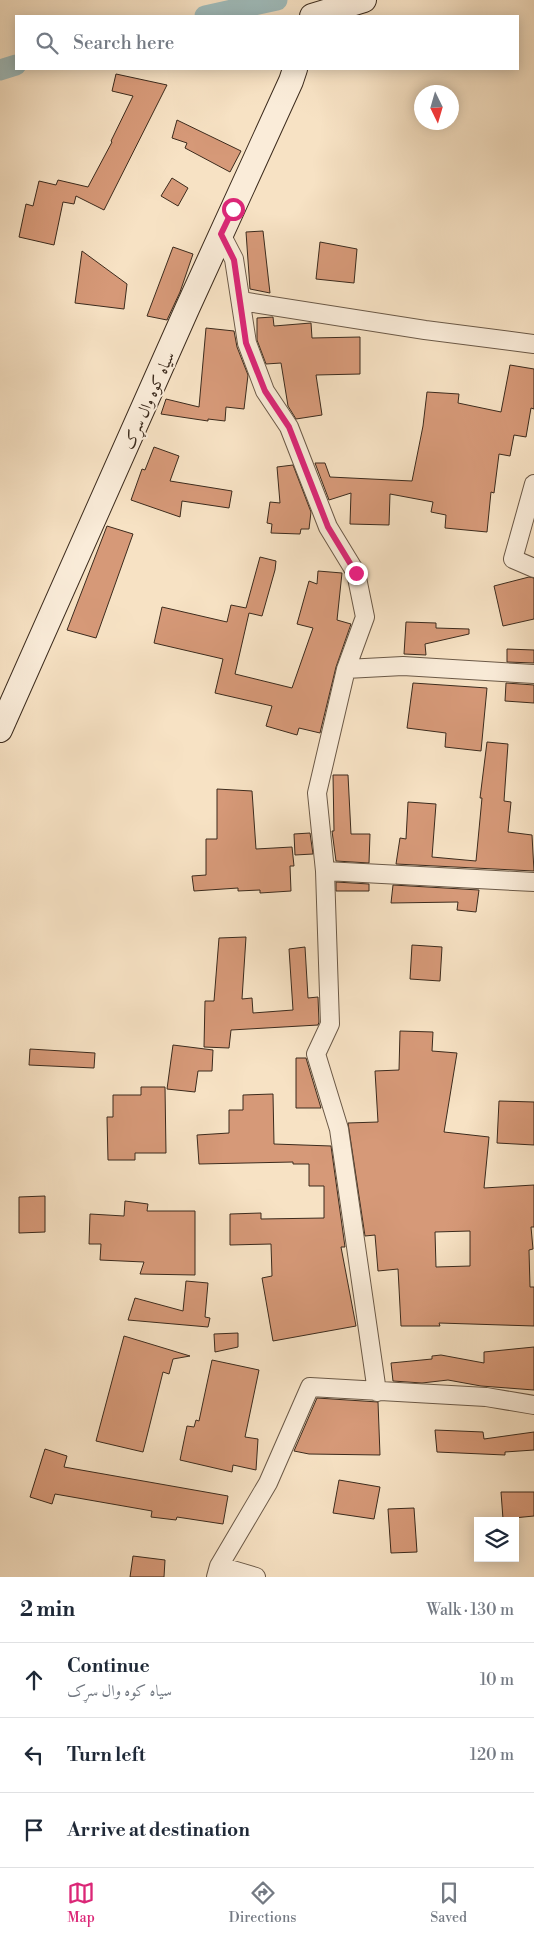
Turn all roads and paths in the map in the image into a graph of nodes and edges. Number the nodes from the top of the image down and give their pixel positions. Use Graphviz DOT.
graph roads {
  1 [pos="364,0"];
  2 [pos="304,10"];
  3 [pos="295,70"];
  4 [pos="221,234"];
  5 [pos="241,301"];
  6 [pos="534,344"];
  7 [pos="534,484"];
  8 [pos="534,568"];
  9 [pos="346,669"];
  10 [pos="534,674"];
  11 [pos="0,730"];
  12 [pos="324,871"];
  13 [pos="534,882"];
  14 [pos="377,1392"];
  15 [pos="534,1405"];
  16 [pos="218,1572"];
  17 [pos="256,1577"];
  1 -- 2 [label="street"];
  3 -- 4 [label="street, سیاه کوه وال سړک"];
  4 -- 5 [label="street"];
  4 -- 11 [label="street, سیاه کوه وال سړک"];
  5 -- 6 [label="street"];
  5 -- 9 [label="street"];
  7 -- 8 [label="street"];
  9 -- 10 [label="street"];
  9 -- 12 [label="street"];
  12 -- 13 [label="street"];
  12 -- 14 [label="street"];
  14 -- 15 [label="street"];
  14 -- 16 [label="street"];
  16 -- 17 [label="street"];
}
